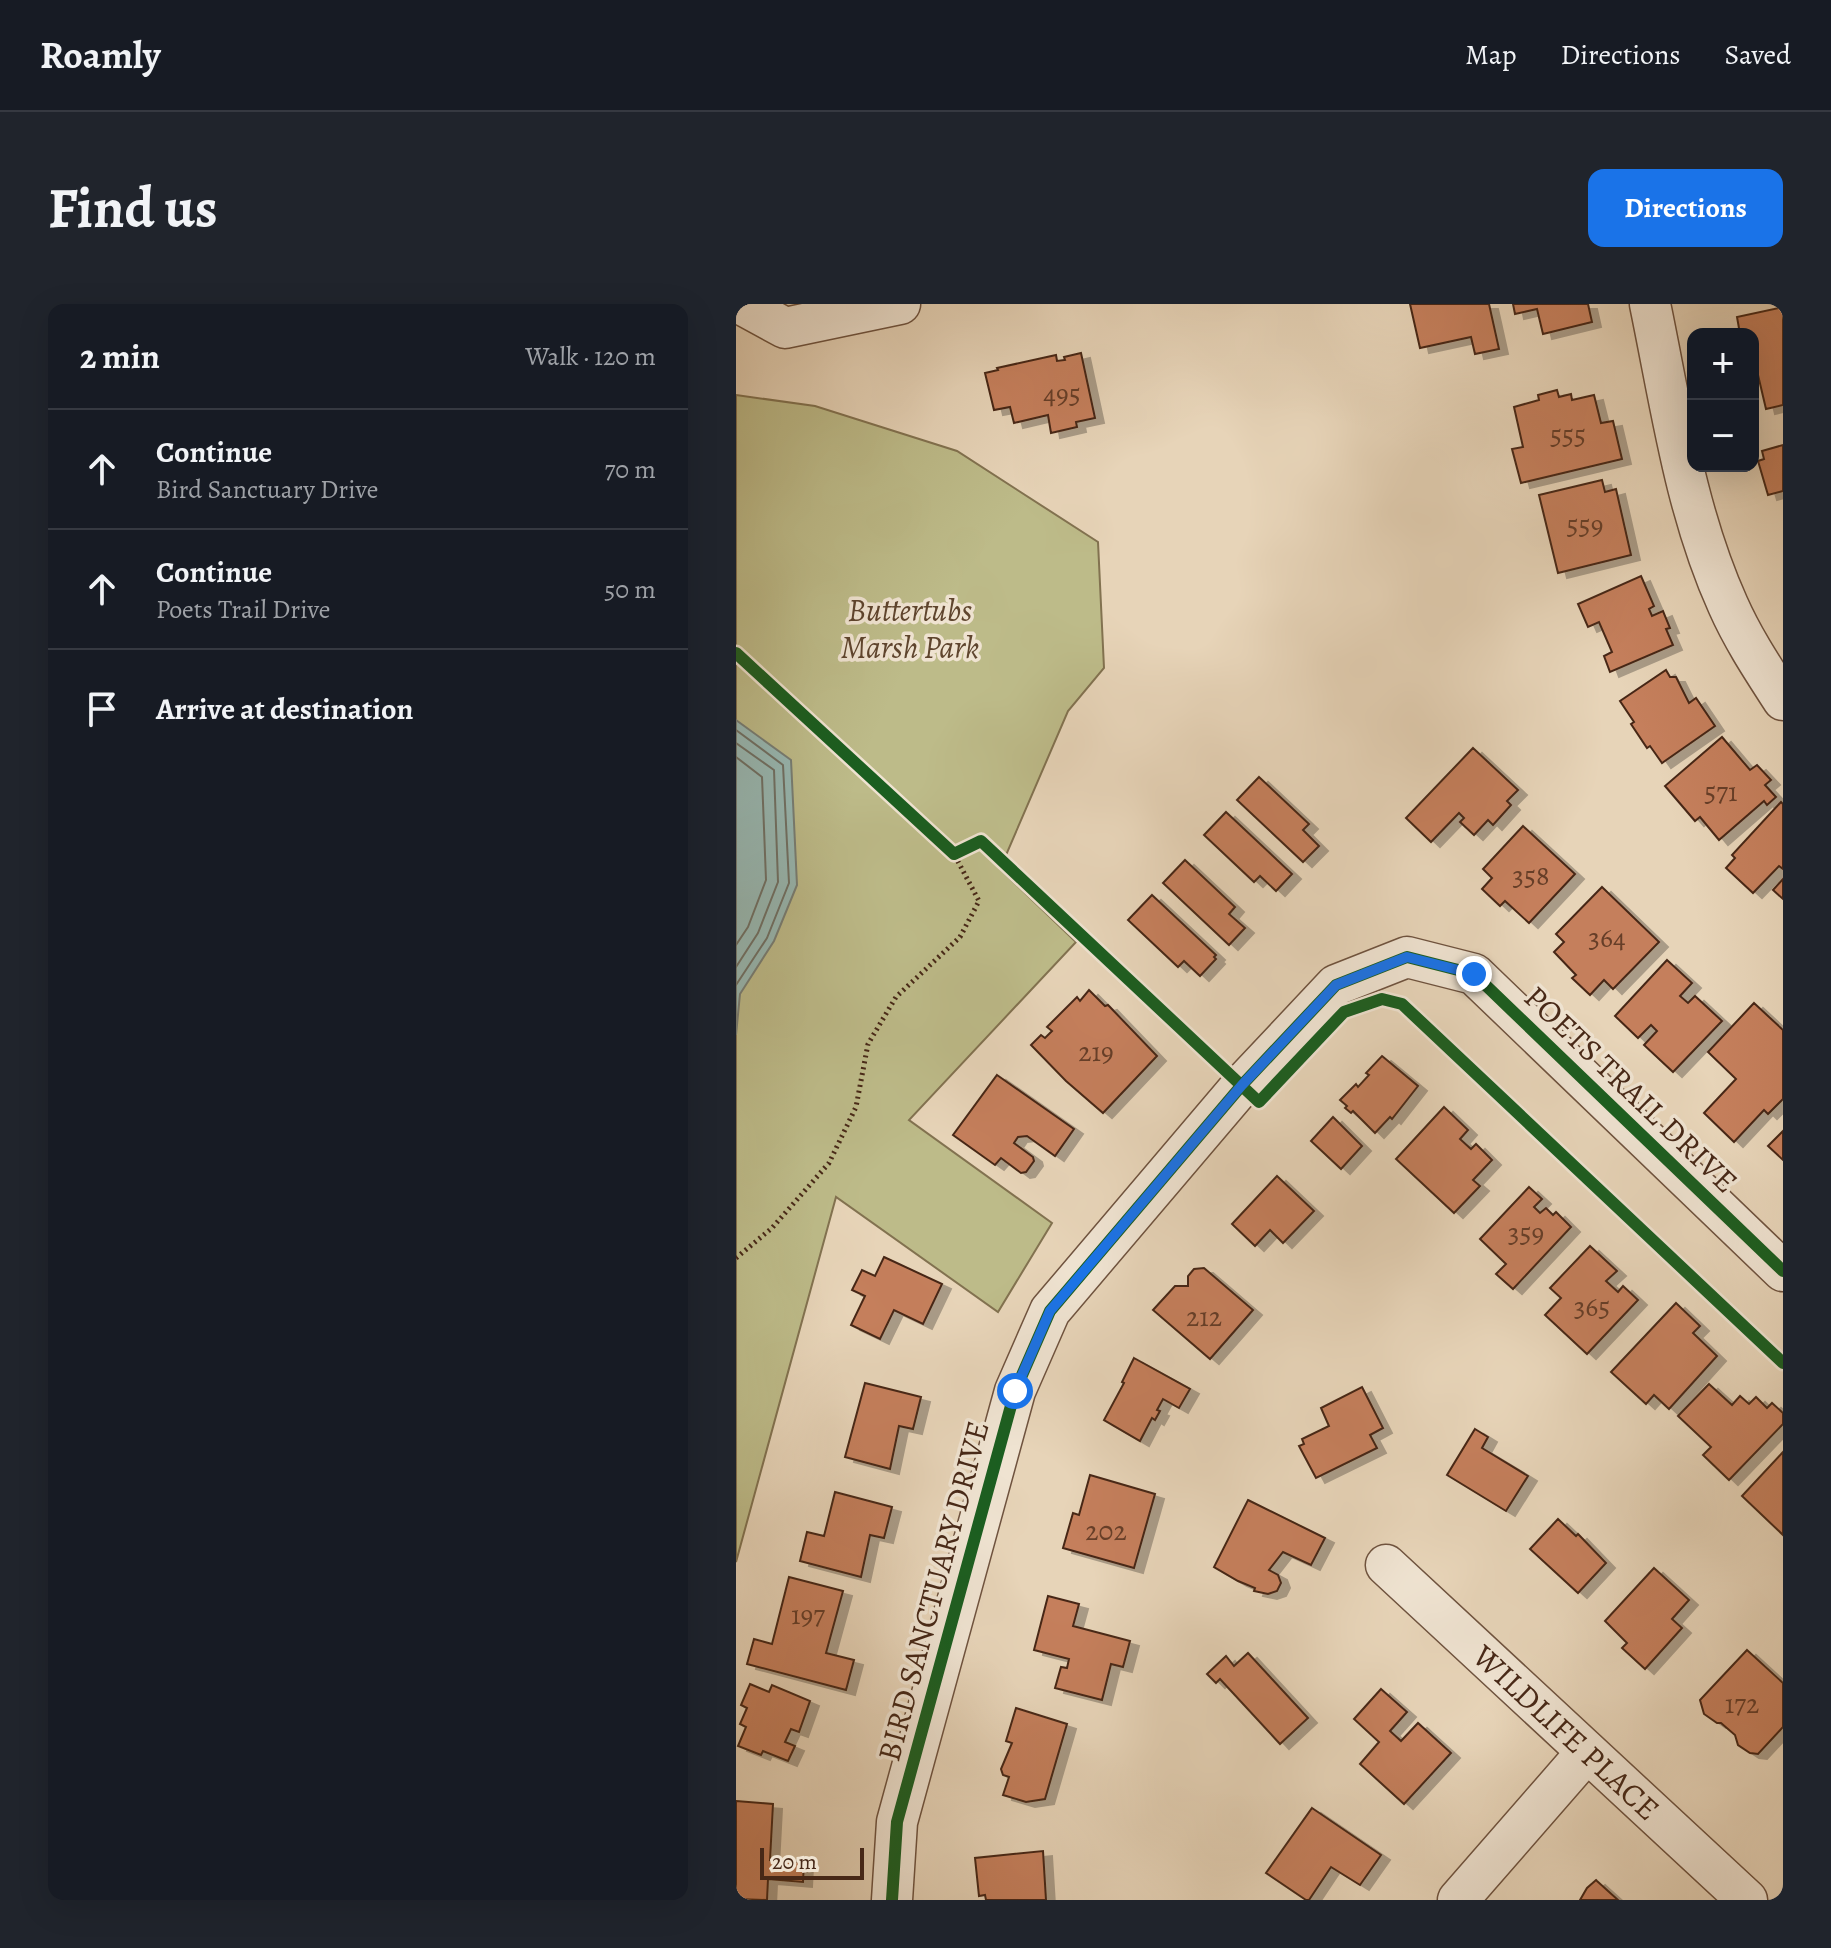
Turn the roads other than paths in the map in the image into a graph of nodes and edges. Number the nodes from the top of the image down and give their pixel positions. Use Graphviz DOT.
graph roads {
  1 [pos="741,304"];
  2 [pos="900,304"];
  3 [pos="1650,304"];
  4 [pos="1783,700"];
  5 [pos="1242,1085"];
  6 [pos="1783,1271"];
  7 [pos="1386,1565"];
  8 [pos="1587,1752"];
  9 [pos="892,1900"];
  10 [pos="1458,1900"];
  11 [pos="1747,1900"];
  1 -- 2 [label="street"];
  3 -- 4 [label="street"];
  5 -- 6 [label="street, POETS TRAIL DRIVE"];
  5 -- 9 [label="street, BIRD SANCTUARY DRIVE"];
  7 -- 8 [label="street, WILDLIFE PLACE"];
  8 -- 10 [label="street"];
  8 -- 11 [label="street, WILDLIFE PLACE"];
}
